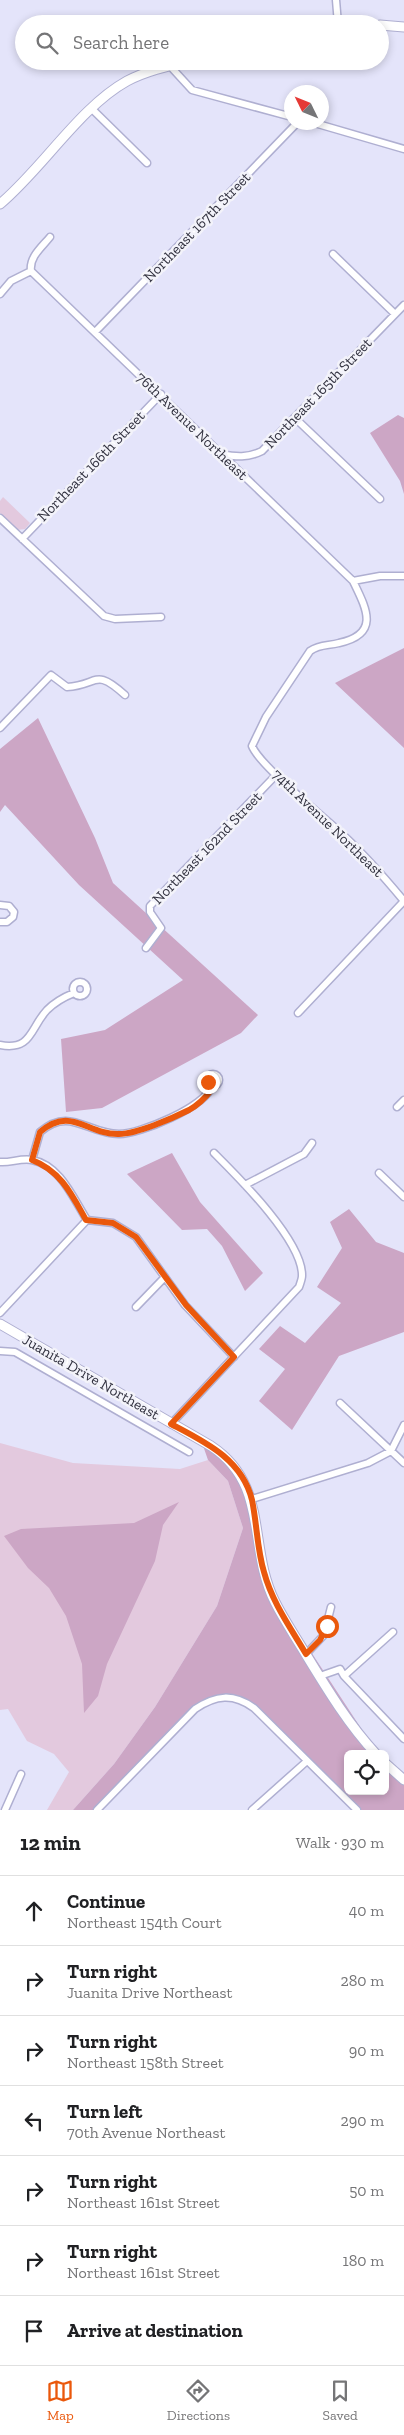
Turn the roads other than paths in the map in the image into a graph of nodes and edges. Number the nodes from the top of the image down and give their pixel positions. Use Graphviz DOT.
graph roads {
  1 [pos="336,0"];
  2 [pos="337,15"];
  3 [pos="389,26"];
  4 [pos="404,27"];
  5 [pos="159,70"];
  6 [pos="174,70"];
  7 [pos="92,109"];
  8 [pos="284,115"];
  9 [pos="329,127"];
  10 [pos="290,130"];
  11 [pos="404,150"];
  12 [pos="147,163"];
  13 [pos="0,204"];
  14 [pos="50,238"];
  15 [pos="333,254"];
  16 [pos="31,271"];
  17 [pos="0,294"];
  18 [pos="404,305"];
  19 [pos="395,314"];
  20 [pos="95,332"];
  21 [pos="161,394"];
  22 [pos="295,418"];
  23 [pos="221,454"];
  24 [pos="380,499"];
  25 [pos="0,518"];
  26 [pos="22,538"];
  27 [pos="404,576"];
  28 [pos="353,581"];
  29 [pos="161,617"];
  30 [pos="125,695"];
  31 [pos="0,728"];
  32 [pos="277,774"];
  33 [pos="404,901"];
  34 [pos="0,905"];
  35 [pos="0,922"];
  36 [pos="146,948"];
  37 [pos="74,993"];
  38 [pos="298,1013"];
  39 [pos="0,1045"];
  40 [pos="212,1086"];
  41 [pos="404,1100"];
  42 [pos="397,1108"];
  43 [pos="312,1143"];
  44 [pos="214,1153"];
  45 [pos="32,1160"];
  46 [pos="1,1164"];
  47 [pos="379,1174"];
  48 [pos="245,1185"];
  49 [pos="404,1197"];
  50 [pos="86,1220"];
  51 [pos="165,1277"];
  52 [pos="136,1307"];
  53 [pos="0,1313"];
  54 [pos="0,1324"];
  55 [pos="0,1351"];
  56 [pos="234,1357"];
  57 [pos="340,1403"];
  58 [pos="171,1424"];
  59 [pos="404,1425"];
  60 [pos="391,1451"];
  61 [pos="190,1452"];
  62 [pos="404,1463"];
  63 [pos="252,1499"];
  64 [pos="331,1606"];
  65 [pos="393,1632"];
  66 [pos="306,1654"];
  67 [pos="320,1676"];
  68 [pos="344,1676"];
  69 [pos="404,1740"];
  70 [pos="373,1750"];
  71 [pos="307,1761"];
  72 [pos="389,1767"];
  73 [pos="20,1774"];
  74 [pos="404,1780"];
  75 [pos="5,1810"];
  76 [pos="97,1810"];
  77 [pos="252,1810"];
  78 [pos="357,1810"];
  1 -- 2 [label="street"];
  3 -- 4 [label="main road"];
  5 -- 7 [label="main road"];
  6 -- 8 [label="street"];
  7 -- 12 [label="street"];
  7 -- 13 [label="main road"];
  9 -- 11 [label="street"];
  10 -- 20 [label="street, Northeast 167th Street"];
  14 -- 16 [label="street"];
  15 -- 19 [label="street"];
  16 -- 17 [label="street"];
  16 -- 20 [label="street, 76th Avenue Northeast"];
  18 -- 19 [label="street, Northeast 165th Street"];
  19 -- 22 [label="street, Northeast 165th Street"];
  20 -- 21 [label="street, 76th Avenue Northeast"];
  21 -- 23 [label="street, 76th Avenue Northeast"];
  21 -- 26 [label="street, Northeast 166th Street"];
  22 -- 23 [label="street, Northeast 165th Street"];
  22 -- 24 [label="street"];
  23 -- 28 [label="street, 76th Avenue Northeast"];
  25 -- 26 [label="street"];
  26 -- 29 [label="street"];
  27 -- 28 [label="street"];
  28 -- 32 [label="street, 74th Avenue Northeast"];
  30 -- 31 [label="street"];
  32 -- 33 [label="street, 74th Avenue Northeast"];
  32 -- 36 [label="street, Northeast 162nd Street"];
  33 -- 38 [label="street"];
  34 -- 35 [label="street"];
  37 -- 39 [label="street"];
  40 -- 45 [label="street"];
  41 -- 42 [label="street"];
  43 -- 48 [label="street"];
  44 -- 48 [label="street"];
  45 -- 46 [label="street"];
  45 -- 50 [label="street"];
  47 -- 49 [label="street"];
  48 -- 56 [label="street"];
  50 -- 51 [label="street"];
  50 -- 53 [label="street"];
  51 -- 52 [label="street"];
  51 -- 56 [label="street"];
  54 -- 58 [label="main road, Juanita Drive Northeast"];
  55 -- 61 [label="street"];
  56 -- 58 [label="street"];
  57 -- 60 [label="street"];
  58 -- 63 [label="main road, Juanita Drive Northeast"];
  59 -- 60 [label="street"];
  60 -- 62 [label="street"];
  60 -- 63 [label="street"];
  63 -- 66 [label="main road, Juanita Drive Northeast"];
  64 -- 66 [label="street"];
  65 -- 68 [label="street"];
  66 -- 67 [label="main road, Juanita Drive Northeast"];
  67 -- 68 [label="street"];
  67 -- 70 [label="main road, Juanita Drive Northeast"];
  68 -- 69 [label="street"];
  71 -- 76 [label="street"];
  71 -- 77 [label="street"];
  71 -- 78 [label="street"];
  72 -- 74 [label="main road"];
  73 -- 75 [label="street"];
}
